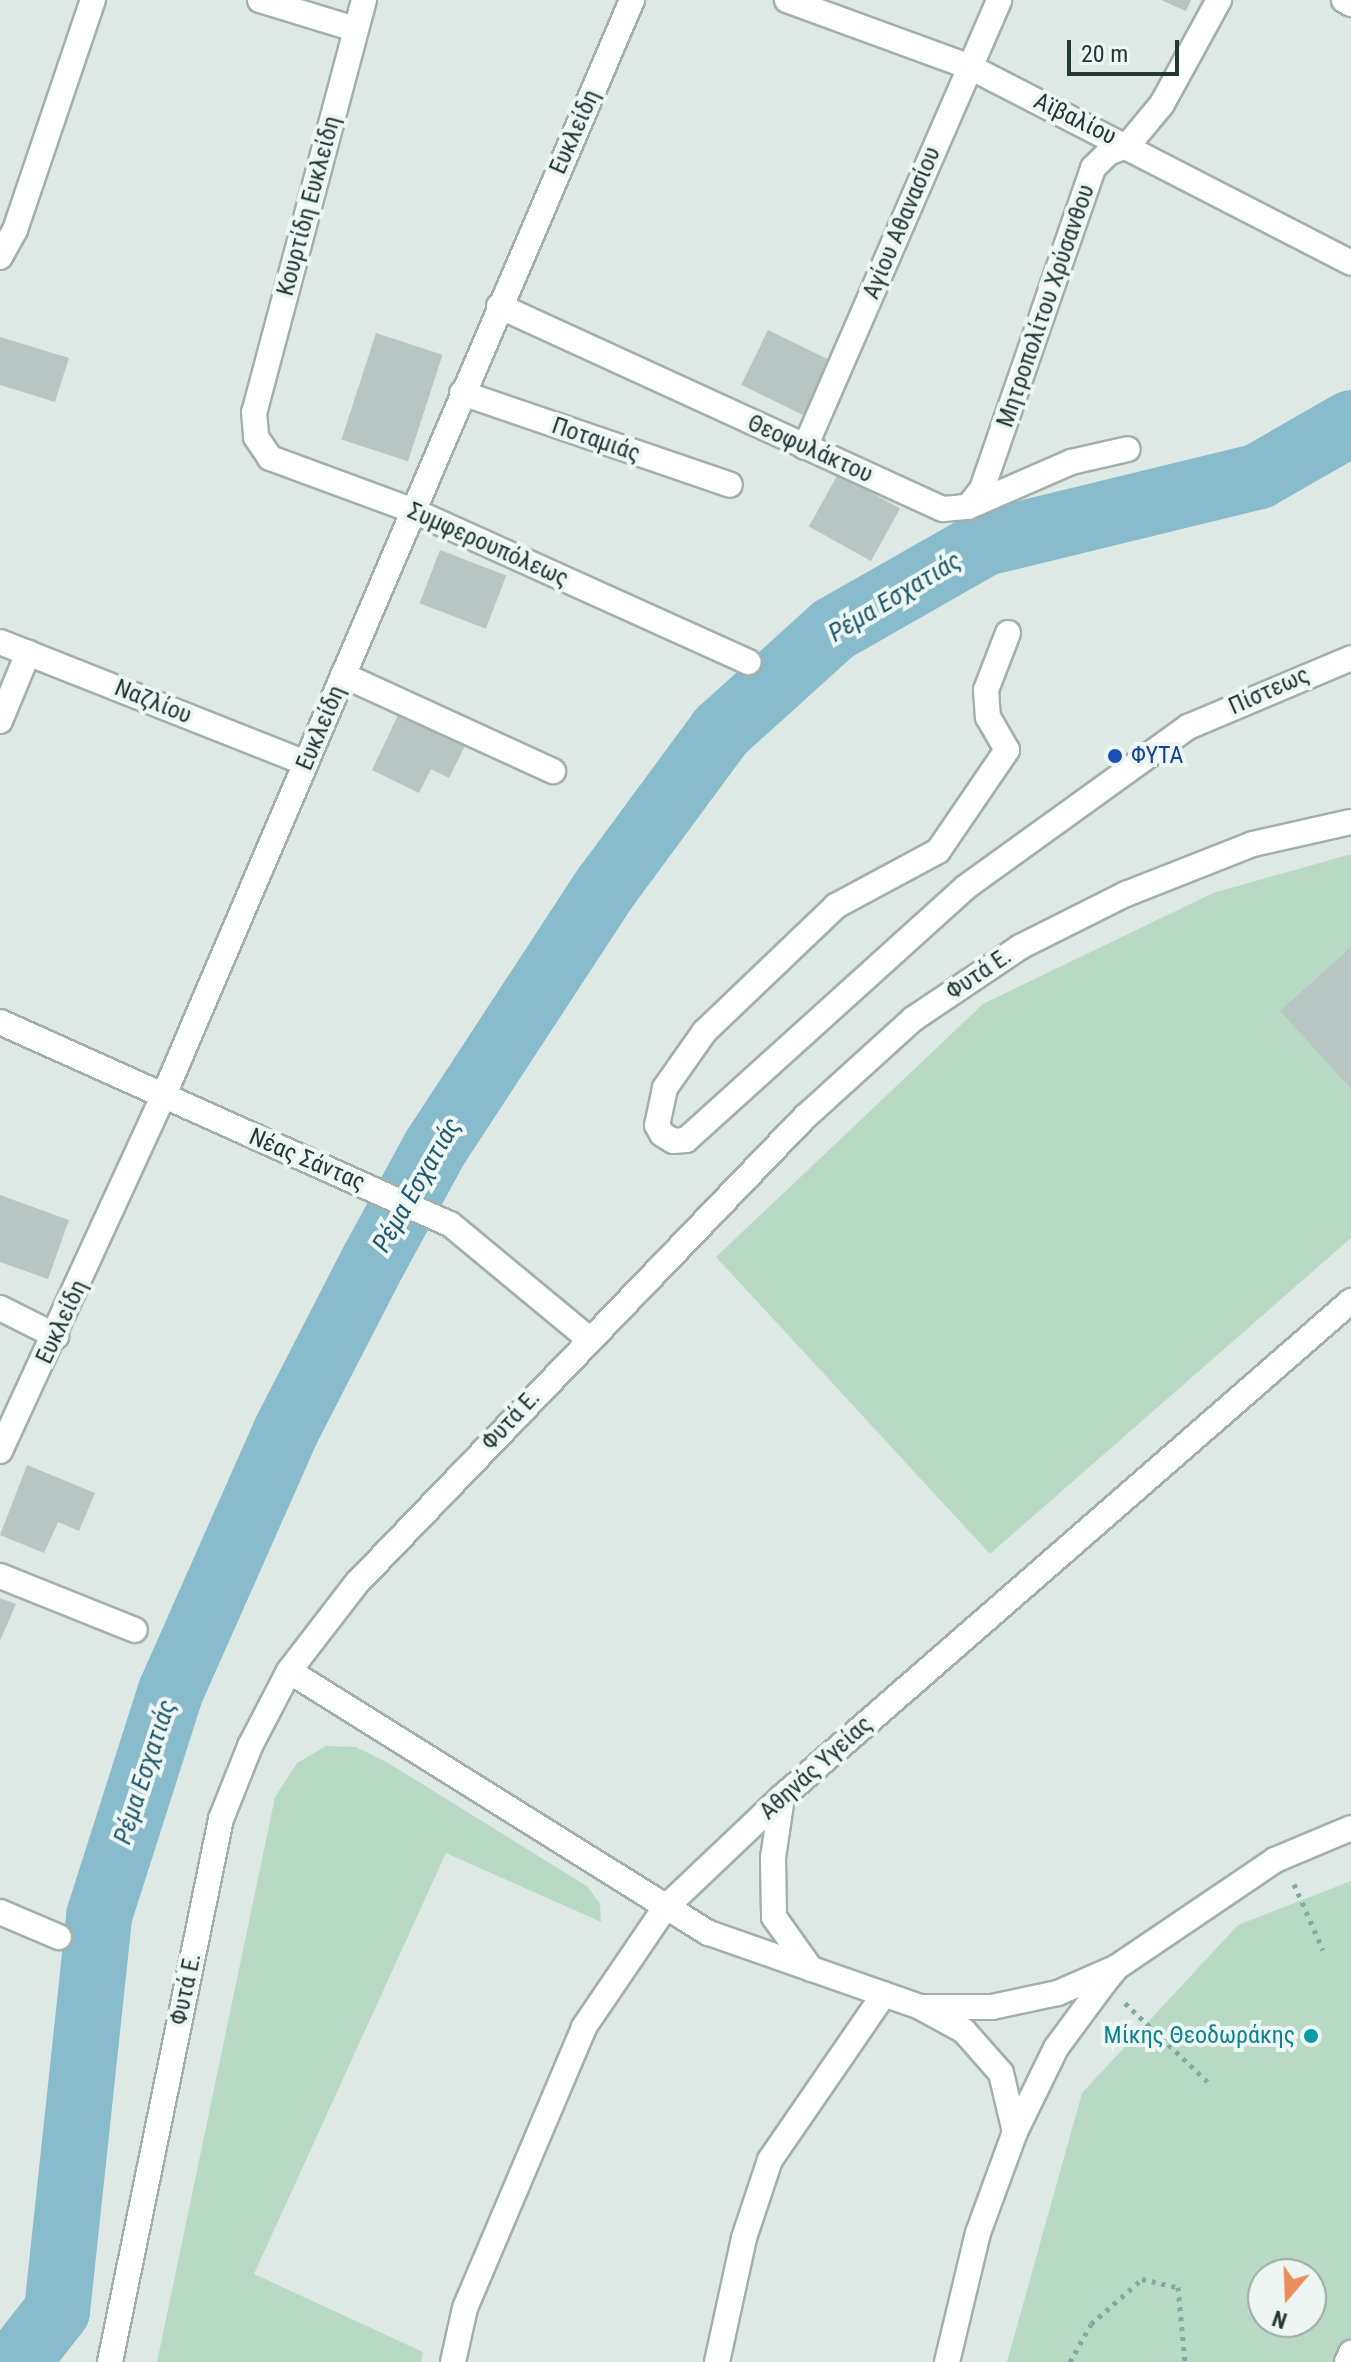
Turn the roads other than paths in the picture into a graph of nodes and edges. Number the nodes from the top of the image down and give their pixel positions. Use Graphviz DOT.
graph roads {
  1 [pos="93,0"];
  2 [pos="260,0"];
  3 [pos="364,0"];
  4 [pos="632,0"];
  5 [pos="787,0"];
  6 [pos="999,0"];
  7 [pos="1219,0"];
  8 [pos="1344,0"];
  9 [pos="1351,4"];
  10 [pos="355,29"];
  11 [pos="970,67"];
  12 [pos="1128,145"];
  13 [pos="0,257"];
  14 [pos="1351,263"];
  15 [pos="499,306"];
  16 [pos="462,393"];
  17 [pos="254,412"];
  18 [pos="805,447"];
  19 [pos="1128,449"];
  20 [pos="730,485"];
  21 [pos="968,507"];
  22 [pos="414,511"];
  23 [pos="1008,633"];
  24 [pos="0,642"];
  25 [pos="28,653"];
  26 [pos="1351,658"];
  27 [pos="749,662"];
  28 [pos="343,675"];
  29 [pos="0,721"];
  30 [pos="306,763"];
  31 [pos="553,771"];
  32 [pos="1351,822"];
  33 [pos="0,1022"];
  34 [pos="163,1097"];
  35 [pos="1351,1301"];
  36 [pos="0,1308"];
  37 [pos="56,1336"];
  38 [pos="588,1338"];
  39 [pos="0,1451"];
  40 [pos="0,1576"];
  41 [pos="135,1630"];
  42 [pos="289,1671"];
  43 [pos="782,1797"];
  44 [pos="1351,1828"];
  45 [pos="665,1908"];
  46 [pos="0,1912"];
  47 [pos="59,1937"];
  48 [pos="811,1969"];
  49 [pos="1110,1975"];
  50 [pos="884,1994"];
  51 [pos="920,2007"];
  52 [pos="1015,2132"];
  53 [pos="1351,2353"];
  54 [pos="110,2362"];
  55 [pos="453,2362"];
  56 [pos="717,2362"];
  57 [pos="947,2362"];
  58 [pos="1347,2362"];
  1 -- 13 [label="street"];
  2 -- 10 [label="street"];
  3 -- 10 [label="street, Κουρτίδη Ευκλείδη"];
  4 -- 15 [label="street, Ευκλείδη"];
  5 -- 11 [label="street, Αϊβαλίου"];
  6 -- 11 [label="street, Αγίου Αθανασίου"];
  7 -- 12 [label="street, Μητροπολίτου Χρύσανθου"];
  8 -- 9 [label="street"];
  10 -- 17 [label="street, Κουρτίδη Ευκλείδη"];
  11 -- 12 [label="street, Αϊβαλίου"];
  11 -- 18 [label="street, Αγίου Αθανασίου"];
  12 -- 14 [label="street, Αϊβαλίου"];
  12 -- 21 [label="street, Μητροπολίτου Χρύσανθου"];
  15 -- 16 [label="street, Ευκλείδη"];
  15 -- 18 [label="street, Θεοφυλάκτου"];
  16 -- 20 [label="street, Ποταμιάς"];
  16 -- 22 [label="street, Ευκλείδη"];
  17 -- 22 [label="street, Συμφερουπόλεως"];
  18 -- 21 [label="street, Θεοφυλάκτου"];
  19 -- 21 [label="street, Θεοφυλάκτου"];
  22 -- 27 [label="street, Συμφερουπόλεως"];
  22 -- 28 [label="street, Ευκλείδη"];
  23 -- 26 [label="street, Πίστεως"];
  24 -- 25 [label="street, Ναζλίου"];
  25 -- 29 [label="street"];
  25 -- 30 [label="street, Ναζλίου"];
  28 -- 30 [label="street, Ευκλείδη"];
  28 -- 31 [label="street"];
  30 -- 34 [label="street, Ευκλείδη"];
  32 -- 38 [label="street, Φυτά Ε."];
  33 -- 34 [label="street, Νέας Σάντας"];
  34 -- 37 [label="street, Ευκλείδη"];
  34 -- 38 [label="street, Νέας Σάντας"];
  35 -- 43 [label="street, Αθηνάς Υγείας"];
  36 -- 37 [label="street"];
  37 -- 39 [label="street, Ευκλείδη"];
  38 -- 42 [label="street, Φυτά Ε."];
  40 -- 41 [label="street"];
  42 -- 45 [label="street"];
  42 -- 54 [label="street, Φυτά Ε."];
  43 -- 45 [label="street, Αθηνάς Υγείας"];
  43 -- 48 [label="street"];
  44 -- 49 [label="street"];
  45 -- 48 [label="street"];
  45 -- 55 [label="street, Αθηνάς Υγείας"];
  46 -- 47 [label="street"];
  48 -- 50 [label="street"];
  49 -- 51 [label="street"];
  49 -- 52 [label="street"];
  50 -- 51 [label="street"];
  50 -- 56 [label="street"];
  51 -- 52 [label="street"];
  52 -- 57 [label="street"];
  53 -- 58 [label="street"];
}
